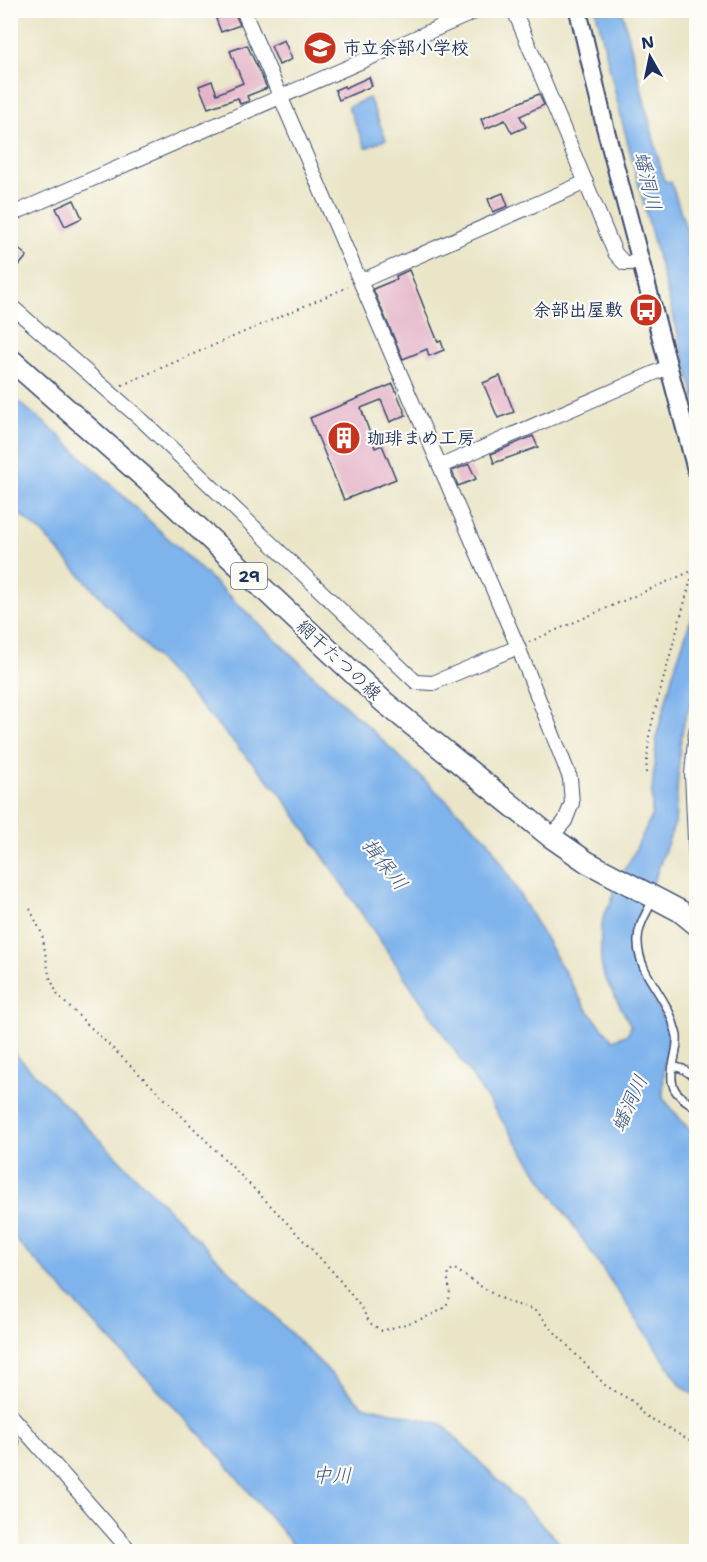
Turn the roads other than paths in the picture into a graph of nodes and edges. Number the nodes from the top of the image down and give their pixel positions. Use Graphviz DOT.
graph roads {
  1 [pos="243,10"];
  2 [pos="479,10"];
  3 [pos="514,10"];
  4 [pos="578,10"];
  5 [pos="281,97"];
  6 [pos="586,183"];
  7 [pos="10,215"];
  8 [pos="642,263"];
  9 [pos="361,281"];
  10 [pos="10,305"];
  11 [pos="10,359"];
  12 [pos="668,367"];
  13 [pos="693,447"];
  14 [pos="441,466"];
  15 [pos="696,470"];
  16 [pos="518,646"];
  17 [pos="696,731"];
  18 [pos="551,837"];
  19 [pos="696,860"];
  20 [pos="654,898"];
  21 [pos="696,924"];
  22 [pos="696,944"];
  23 [pos="674,1066"];
  24 [pos="696,1078"];
  25 [pos="696,1108"];
  26 [pos="10,1414"];
  27 [pos="131,1551"];
  1 -- 5 [label="street"];
  2 -- 5 [label="street"];
  3 -- 6 [label="street"];
  4 -- 8 [label="street"];
  5 -- 7 [label="street"];
  5 -- 9 [label="street"];
  6 -- 8 [label="street"];
  6 -- 9 [label="street"];
  8 -- 12 [label="street"];
  9 -- 14 [label="street"];
  10 -- 16 [label="street"];
  11 -- 18 [label="main road, 網干たつの線 / 29"];
  12 -- 13 [label="street"];
  12 -- 14 [label="street"];
  13 -- 15 [label="street"];
  14 -- 16 [label="street"];
  16 -- 18 [label="street"];
  17 -- 19 [label="street"];
  18 -- 20 [label="main road, 網干たつの線 / 29"];
  20 -- 21 [label="main road, 網干たつの線 / 29"];
  20 -- 23 [label="lane"];
  21 -- 22 [label="lane"];
  23 -- 24 [label="lane"];
  23 -- 25 [label="lane"];
  26 -- 27 [label="street"];
}
